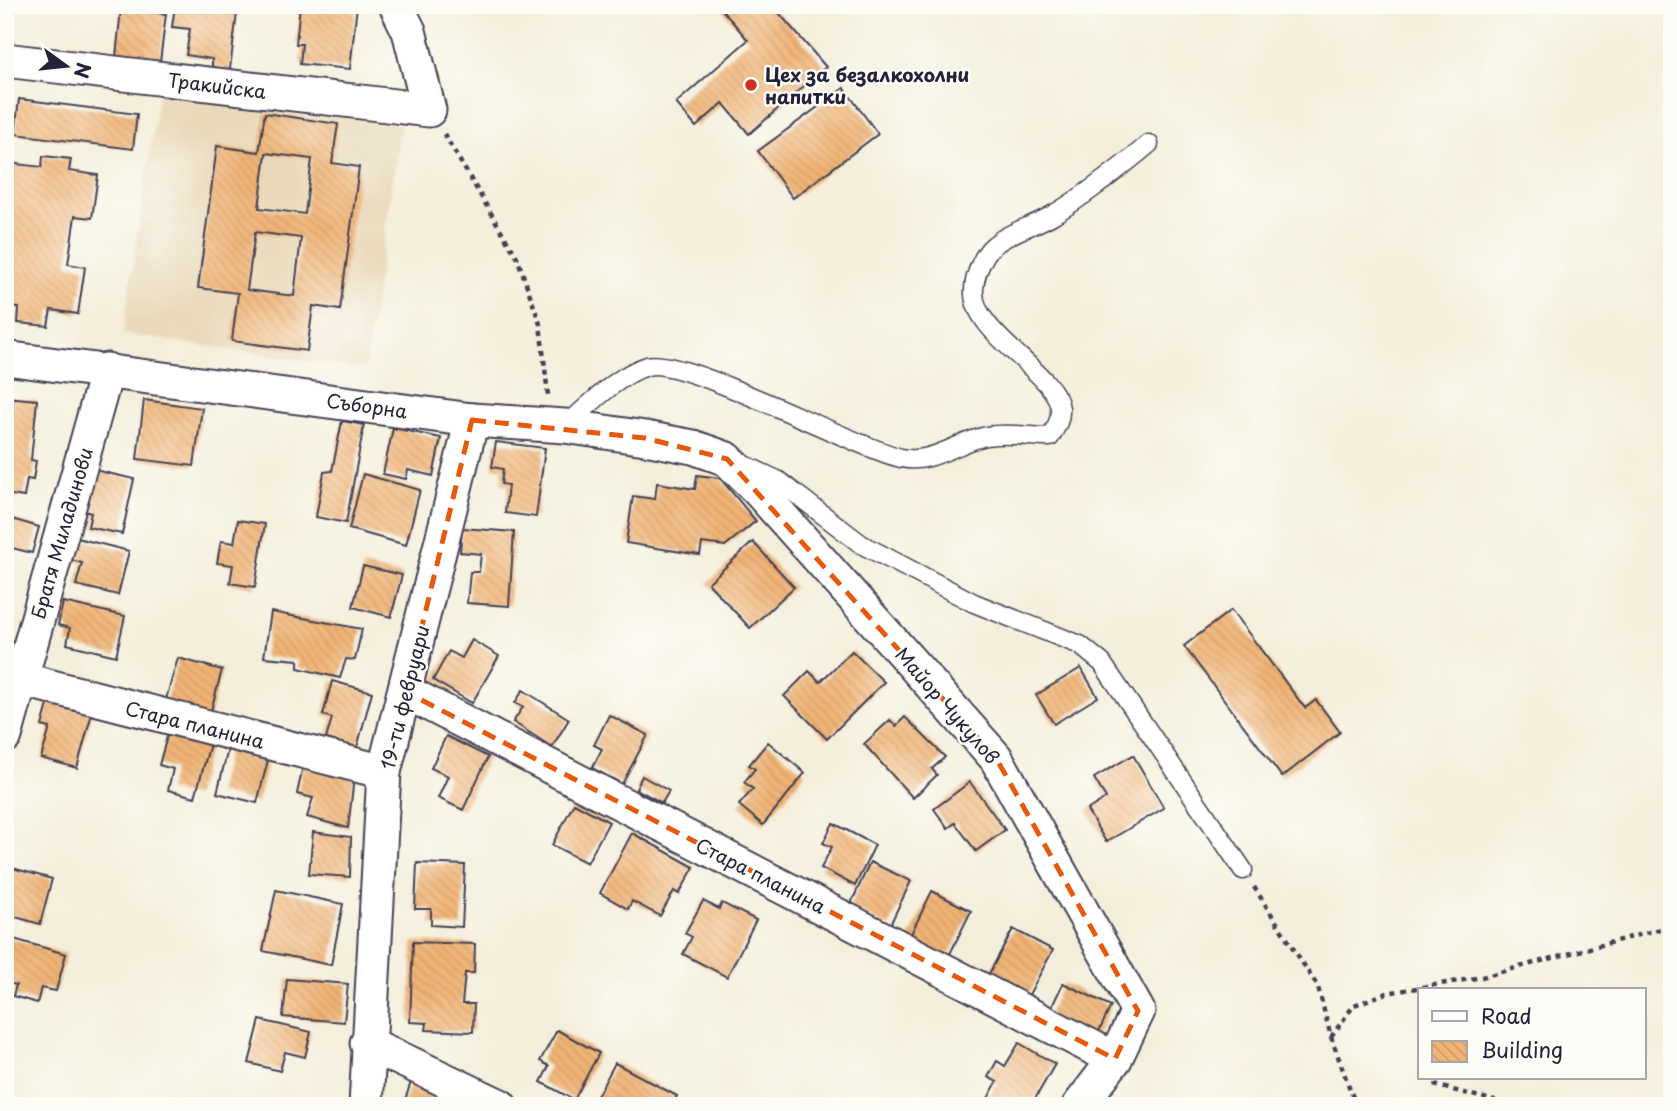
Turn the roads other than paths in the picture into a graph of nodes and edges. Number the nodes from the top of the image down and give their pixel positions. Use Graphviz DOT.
graph roads {
  1 [pos="396,5"];
  2 [pos="5,60"];
  3 [pos="1149,144"];
  4 [pos="5,358"];
  5 [pos="107,370"];
  6 [pos="472,420"];
  7 [pos="557,425"];
  8 [pos="727,459"];
  9 [pos="13,678"];
  10 [pos="406,692"];
  11 [pos="5,736"];
  12 [pos="384,772"];
  13 [pos="1243,870"];
  14 [pos="367,1043"];
  15 [pos="1115,1059"];
  16 [pos="366,1106"];
  17 [pos="500,1106"];
  18 [pos="1079,1106"];
  1 -- 2 [label="street, Тракийска"];
  3 -- 7 [label="lane"];
  4 -- 5 [label="street, Съборна"];
  5 -- 6 [label="street, Съборна"];
  5 -- 9 [label="street, Братя Миладинови"];
  6 -- 7 [label="street, Съборна"];
  6 -- 10 [label="street, 19-ти февруари"];
  7 -- 8 [label="street, Съборна"];
  8 -- 13 [label="lane"];
  8 -- 15 [label="street, Майор Чукулов"];
  9 -- 11 [label="street, Братя Миладинови"];
  9 -- 12 [label="street, Стара планина"];
  10 -- 12 [label="street, 19-ти февруари"];
  10 -- 15 [label="street, Стара планина"];
  12 -- 14 [label="street, 19-ти февруари"];
  14 -- 16 [label="street, 19-ти февруари"];
  14 -- 17 [label="street"];
  15 -- 18 [label="street"];
}
